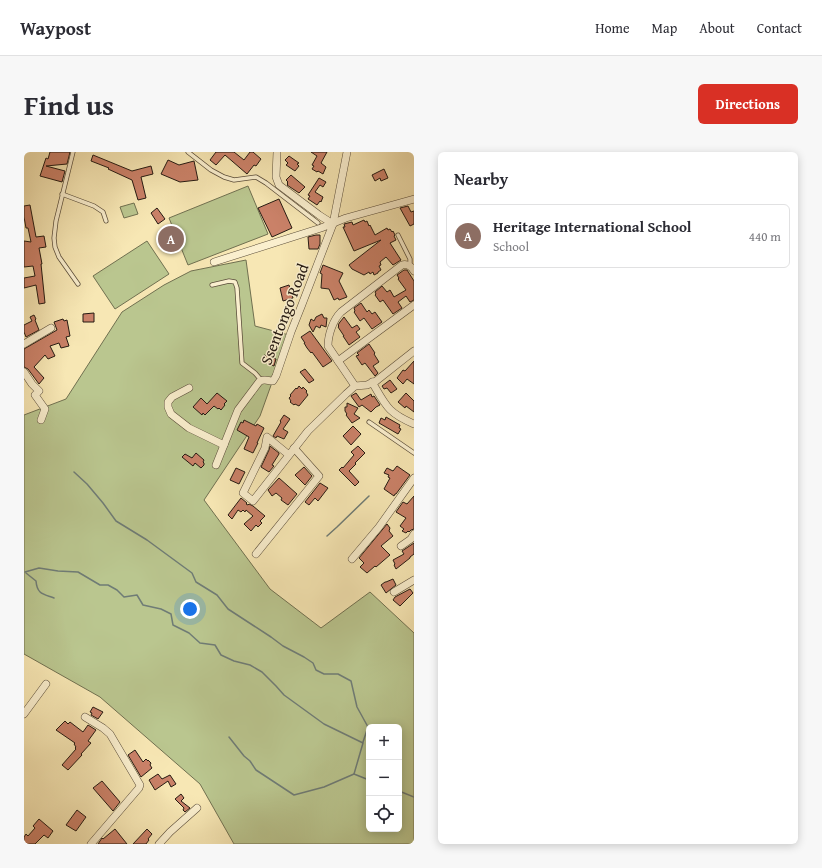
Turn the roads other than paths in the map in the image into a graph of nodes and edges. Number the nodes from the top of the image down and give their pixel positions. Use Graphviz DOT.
graph roads {
  1 [pos="73,152"];
  2 [pos="188,152"];
  3 [pos="277,152"];
  4 [pos="347,152"];
  5 [pos="62,194"];
  6 [pos="414,199"];
  7 [pos="106,221"];
  8 [pos="318,223"];
  9 [pos="333,224"];
  10 [pos="398,234"];
  11 [pos="214,262"];
  12 [pos="412,268"];
  13 [pos="78,284"];
  14 [pos="212,285"];
  15 [pos="414,305"];
  16 [pos="51,328"];
  17 [pos="24,344"];
  18 [pos="413,352"];
  19 [pos="338,361"];
  20 [pos="24,372"];
  21 [pos="261,380"];
  22 [pos="372,382"];
  23 [pos="355,386"];
  24 [pos="189,388"];
  25 [pos="41,420"];
  26 [pos="369,422"];
  27 [pos="414,424"];
  28 [pos="224,445"];
  29 [pos="294,448"];
  30 [pos="414,453"];
  31 [pos="289,455"];
  32 [pos="216,466"];
  33 [pos="414,478"];
  34 [pos="414,534"];
  35 [pos="402,546"];
  36 [pos="256,554"];
  37 [pos="352,559"];
  38 [pos="414,580"];
  39 [pos="394,592"];
  40 [pos="46,684"];
  41 [pos="24,714"];
  42 [pos="85,717"];
  43 [pos="198,808"];
  44 [pos="91,844"];
  45 [pos="160,844"];
  1 -- 5 [label="lane"];
  2 -- 8 [label="lane"];
  3 -- 9 [label="street"];
  4 -- 9 [label="street, Ssentongo Road"];
  5 -- 7 [label="lane"];
  5 -- 13 [label="lane"];
  6 -- 9 [label="street"];
  9 -- 11 [label="street"];
  9 -- 21 [label="street, Ssentongo Road"];
  10 -- 12 [label="lane"];
  12 -- 19 [label="street"];
  14 -- 21 [label="lane"];
  15 -- 19 [label="street"];
  16 -- 17 [label="street"];
  18 -- 22 [label="street"];
  19 -- 23 [label="street"];
  20 -- 25 [label="street"];
  21 -- 28 [label="street, Ssentongo Road"];
  22 -- 23 [label="street"];
  22 -- 27 [label="street"];
  23 -- 29 [label="street"];
  24 -- 28 [label="street"];
  26 -- 30 [label="lane"];
  28 -- 32 [label="street, Ssentongo Road"];
  29 -- 31 [label="street"];
  29 -- 36 [label="street"];
  31 -- 31 [label="street"];
  33 -- 37 [label="street"];
  34 -- 35 [label="street"];
  38 -- 39 [label="street"];
  40 -- 41 [label="street"];
  42 -- 44 [label="street"];
  43 -- 45 [label="street"];
}
